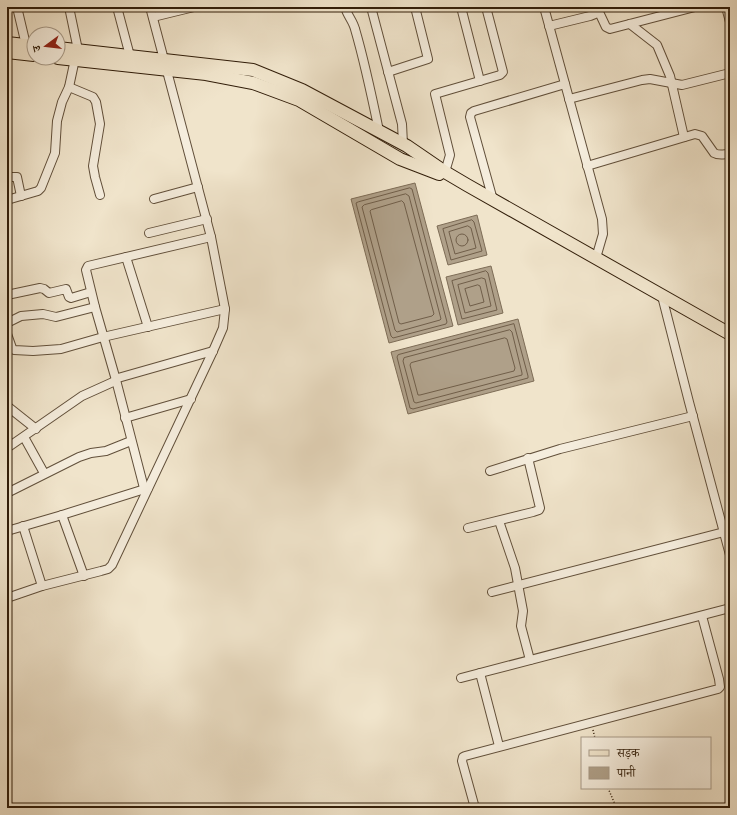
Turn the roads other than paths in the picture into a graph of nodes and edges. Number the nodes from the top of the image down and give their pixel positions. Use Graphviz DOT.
graph roads {
  1 [pos="17,7"];
  2 [pos="68,7"];
  3 [pos="117,7"];
  4 [pos="150,7"];
  5 [pos="194,7"];
  6 [pos="345,7"];
  7 [pos="371,7"];
  8 [pos="415,7"];
  9 [pos="462,7"];
  10 [pos="486,7"];
  11 [pos="544,7"];
  12 [pos="695,7"];
  13 [pos="726,7"];
  14 [pos="599,9"];
  15 [pos="153,17"];
  16 [pos="730,22"];
  17 [pos="630,24"];
  18 [pos="549,26"];
  19 [pos="26,33"];
  20 [pos="7,43"];
  21 [pos="26,45"];
  22 [pos="66,51"];
  23 [pos="7,52"];
  24 [pos="26,54"];
  25 [pos="76,55"];
  26 [pos="130,56"];
  27 [pos="66,57"];
  28 [pos="166,65"];
  29 [pos="388,72"];
  30 [pos="730,73"];
  31 [pos="480,81"];
  32 [pos="672,83"];
  33 [pos="565,84"];
  34 [pos="68,88"];
  35 [pos="569,99"];
  36 [pos="379,131"];
  37 [pos="684,137"];
  38 [pos="403,144"];
  39 [pos="730,154"];
  40 [pos="588,166"];
  41 [pos="445,172"];
  42 [pos="7,177"];
  43 [pos="467,185"];
  44 [pos="198,187"];
  45 [pos="100,195"];
  46 [pos="21,196"];
  47 [pos="154,199"];
  48 [pos="7,200"];
  49 [pos="492,200"];
  50 [pos="207,219"];
  51 [pos="149,233"];
  52 [pos="211,237"];
  53 [pos="126,257"];
  54 [pos="596,258"];
  55 [pos="91,292"];
  56 [pos="7,295"];
  57 [pos="662,296"];
  58 [pos="95,307"];
  59 [pos="226,309"];
  60 [pos="7,323"];
  61 [pos="148,327"];
  62 [pos="7,334"];
  63 [pos="730,334"];
  64 [pos="103,337"];
  65 [pos="213,351"];
  66 [pos="116,380"];
  67 [pos="191,399"];
  68 [pos="7,406"];
  69 [pos="692,416"];
  70 [pos="125,418"];
  71 [pos="36,429"];
  72 [pos="24,438"];
  73 [pos="131,441"];
  74 [pos="7,448"];
  75 [pos="528,458"];
  76 [pos="490,471"];
  77 [pos="44,473"];
  78 [pos="146,488"];
  79 [pos="7,493"];
  80 [pos="62,515"];
  81 [pos="499,521"];
  82 [pos="23,526"];
  83 [pos="468,528"];
  84 [pos="7,531"];
  85 [pos="724,532"];
  86 [pos="730,554"];
  87 [pos="84,576"];
  88 [pos="518,585"];
  89 [pos="42,586"];
  90 [pos="492,592"];
  91 [pos="7,598"];
  92 [pos="730,608"];
  93 [pos="702,616"];
  94 [pos="530,660"];
  95 [pos="480,673"];
  96 [pos="461,678"];
  97 [pos="500,746"];
  98 [pos="474,808"];
  1 -- 19 [label="street"];
  2 -- 25 [label="street"];
  3 -- 26 [label="street"];
  4 -- 15 [label="street"];
  5 -- 15 [label="street"];
  6 -- 36 [label="street"];
  7 -- 29 [label="street"];
  8 -- 29 [label="street"];
  9 -- 31 [label="street"];
  10 -- 31 [label="street"];
  11 -- 18 [label="street"];
  12 -- 17 [label="street"];
  13 -- 16 [label="street"];
  14 -- 17 [label="street"];
  14 -- 18 [label="street"];
  15 -- 28 [label="street"];
  17 -- 32 [label="street"];
  18 -- 33 [label="street"];
  20 -- 21 [label="main road"];
  22 -- 25 [label="main road"];
  23 -- 24 [label="main road"];
  25 -- 26 [label="main road"];
  25 -- 27 [label="main road"];
  25 -- 28 [label="main road"];
  25 -- 34 [label="street"];
  26 -- 28 [label="main road"];
  28 -- 36 [label="main road"];
  28 -- 43 [label="main road"];
  28 -- 44 [label="street"];
  29 -- 38 [label="street"];
  30 -- 32 [label="street"];
  31 -- 41 [label="street"];
  32 -- 35 [label="street"];
  32 -- 37 [label="street"];
  33 -- 35 [label="street"];
  33 -- 49 [label="street"];
  34 -- 45 [label="street"];
  34 -- 46 [label="street"];
  35 -- 40 [label="street"];
  36 -- 38 [label="main road"];
  37 -- 39 [label="street"];
  37 -- 40 [label="street"];
  38 -- 41 [label="main road"];
  40 -- 54 [label="street"];
  41 -- 43 [label="main road"];
  42 -- 46 [label="street"];
  43 -- 49 [label="main road"];
  44 -- 47 [label="street"];
  44 -- 50 [label="street"];
  46 -- 48 [label="street"];
  49 -- 54 [label="main road"];
  50 -- 51 [label="street"];
  50 -- 52 [label="street"];
  52 -- 53 [label="street"];
  52 -- 59 [label="street"];
  53 -- 55 [label="street"];
  53 -- 61 [label="street"];
  54 -- 57 [label="main road"];
  55 -- 56 [label="street"];
  55 -- 58 [label="street"];
  57 -- 63 [label="main road"];
  57 -- 69 [label="street"];
  58 -- 60 [label="street"];
  58 -- 64 [label="street"];
  59 -- 61 [label="street"];
  59 -- 65 [label="street"];
  61 -- 64 [label="street"];
  62 -- 64 [label="street"];
  64 -- 66 [label="street"];
  65 -- 66 [label="street"];
  65 -- 67 [label="street"];
  66 -- 70 [label="street"];
  66 -- 71 [label="street"];
  67 -- 70 [label="street"];
  67 -- 78 [label="street"];
  68 -- 71 [label="street"];
  69 -- 75 [label="street"];
  69 -- 85 [label="street"];
  70 -- 73 [label="street"];
  71 -- 72 [label="street"];
  72 -- 74 [label="street"];
  72 -- 77 [label="street"];
  73 -- 77 [label="street"];
  73 -- 78 [label="street"];
  75 -- 76 [label="street"];
  75 -- 81 [label="street"];
  77 -- 79 [label="street"];
  78 -- 80 [label="street"];
  78 -- 87 [label="street"];
  80 -- 82 [label="street"];
  80 -- 87 [label="street"];
  81 -- 83 [label="street"];
  81 -- 88 [label="street"];
  82 -- 84 [label="street"];
  82 -- 89 [label="street"];
  85 -- 86 [label="street"];
  85 -- 88 [label="street"];
  87 -- 89 [label="street"];
  88 -- 90 [label="street"];
  88 -- 94 [label="street"];
  89 -- 91 [label="street"];
  92 -- 93 [label="street"];
  93 -- 94 [label="street"];
  93 -- 97 [label="street"];
  94 -- 95 [label="street"];
  95 -- 96 [label="street"];
  95 -- 97 [label="street"];
  97 -- 98 [label="street"];
}
